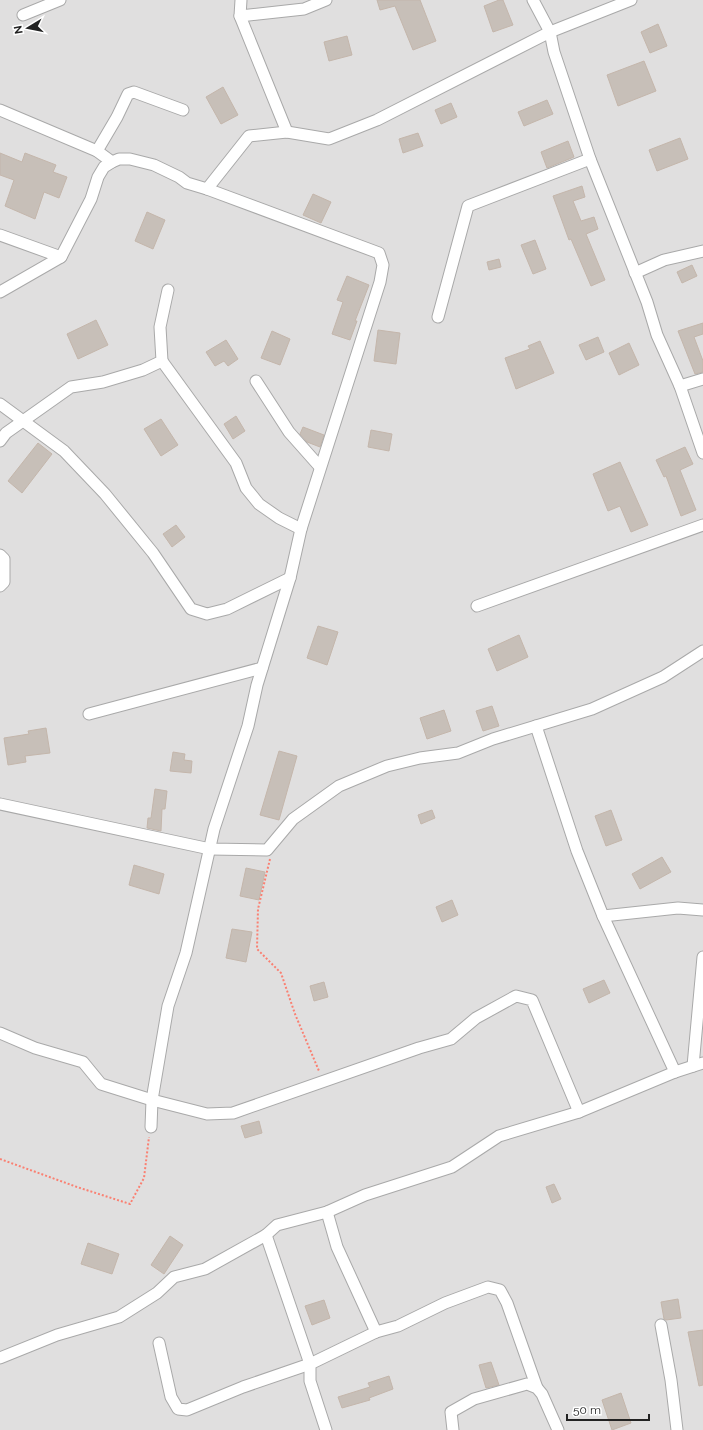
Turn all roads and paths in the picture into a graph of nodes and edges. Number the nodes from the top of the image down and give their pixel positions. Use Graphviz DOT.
graph roads {
  1 [pos="60,0"];
  2 [pos="241,0"];
  3 [pos="326,0"];
  4 [pos="533,0"];
  5 [pos="631,0"];
  6 [pos="24,15"];
  7 [pos="240,16"];
  8 [pos="550,32"];
  9 [pos="0,110"];
  10 [pos="183,110"];
  11 [pos="287,132"];
  12 [pos="97,151"];
  13 [pos="590,159"];
  14 [pos="112,162"];
  15 [pos="207,188"];
  16 [pos="0,235"];
  17 [pos="703,251"];
  18 [pos="61,256"];
  19 [pos="635,273"];
  20 [pos="168,290"];
  21 [pos="0,292"];
  22 [pos="438,317"];
  23 [pos="162,361"];
  24 [pos="703,379"];
  25 [pos="256,381"];
  26 [pos="680,386"];
  27 [pos="0,404"];
  28 [pos="21,421"];
  29 [pos="0,441"];
  30 [pos="703,453"];
  31 [pos="320,467"];
  32 [pos="703,525"];
  33 [pos="301,529"];
  34 [pos="0,555"];
  35 [pos="290,578"];
  36 [pos="0,586"];
  37 [pos="477,606"];
  38 [pos="703,650"];
  39 [pos="262,668"];
  40 [pos="89,714"];
  41 [pos="536,726"];
  42 [pos="0,804"];
  43 [pos="210,849"];
  44 [pos="267,850"];
  45 [pos="703,910"];
  46 [pos="603,916"];
  47 [pos="703,957"];
  48 [pos="0,1033"];
  49 [pos="698,1065"];
  50 [pos="675,1072"];
  51 [pos="324,1082"];
  52 [pos="152,1100"];
  53 [pos="579,1112"];
  54 [pos="151,1127"];
  55 [pos="0,1159"];
  56 [pos="327,1212"];
  57 [pos="266,1235"];
  58 [pos="661,1325"];
  59 [pos="376,1332"];
  60 [pos="159,1343"];
  61 [pos="0,1358"];
  62 [pos="310,1364"];
  63 [pos="537,1388"];
  64 [pos="326,1430"];
  65 [pos="453,1430"];
  66 [pos="558,1430"];
  67 [pos="676,1430"];
  1 -- 6 [label="street"];
  2 -- 7 [label="street"];
  3 -- 7 [label="street"];
  4 -- 8 [label="street"];
  5 -- 8 [label="street"];
  7 -- 11 [label="street"];
  8 -- 11 [label="street"];
  8 -- 13 [label="street"];
  9 -- 12 [label="street"];
  10 -- 12 [label="street"];
  11 -- 15 [label="street"];
  12 -- 14 [label="street"];
  13 -- 19 [label="street"];
  13 -- 22 [label="street"];
  14 -- 15 [label="street"];
  14 -- 18 [label="street"];
  15 -- 31 [label="street"];
  16 -- 18 [label="street"];
  17 -- 19 [label="street"];
  18 -- 21 [label="street"];
  19 -- 26 [label="street"];
  20 -- 23 [label="street"];
  23 -- 28 [label="street"];
  23 -- 33 [label="street"];
  24 -- 26 [label="street"];
  25 -- 31 [label="street"];
  26 -- 30 [label="street"];
  27 -- 28 [label="street"];
  28 -- 29 [label="street"];
  28 -- 35 [label="street"];
  31 -- 33 [label="street"];
  32 -- 37 [label="street"];
  33 -- 35 [label="street"];
  34 -- 36 [label="street"];
  35 -- 39 [label="street"];
  38 -- 41 [label="street"];
  39 -- 40 [label="street"];
  39 -- 43 [label="street"];
  41 -- 44 [label="street"];
  41 -- 46 [label="street"];
  42 -- 43 [label="street"];
  43 -- 44 [label="street"];
  43 -- 52 [label="street"];
  44 -- 51 [label="path"];
  45 -- 46 [label="street"];
  46 -- 50 [label="street"];
  47 -- 49 [label="street"];
  48 -- 52 [label="street"];
  49 -- 50 [label="street"];
  50 -- 53 [label="street"];
  51 -- 52 [label="street"];
  51 -- 53 [label="street"];
  52 -- 54 [label="street"];
  53 -- 56 [label="street"];
  54 -- 55 [label="path"];
  56 -- 57 [label="street"];
  56 -- 59 [label="street"];
  57 -- 61 [label="street"];
  57 -- 62 [label="street"];
  58 -- 67 [label="street"];
  59 -- 62 [label="street"];
  59 -- 63 [label="street"];
  60 -- 62 [label="street"];
  62 -- 64 [label="street"];
  63 -- 65 [label="street"];
  63 -- 66 [label="street"];
}
